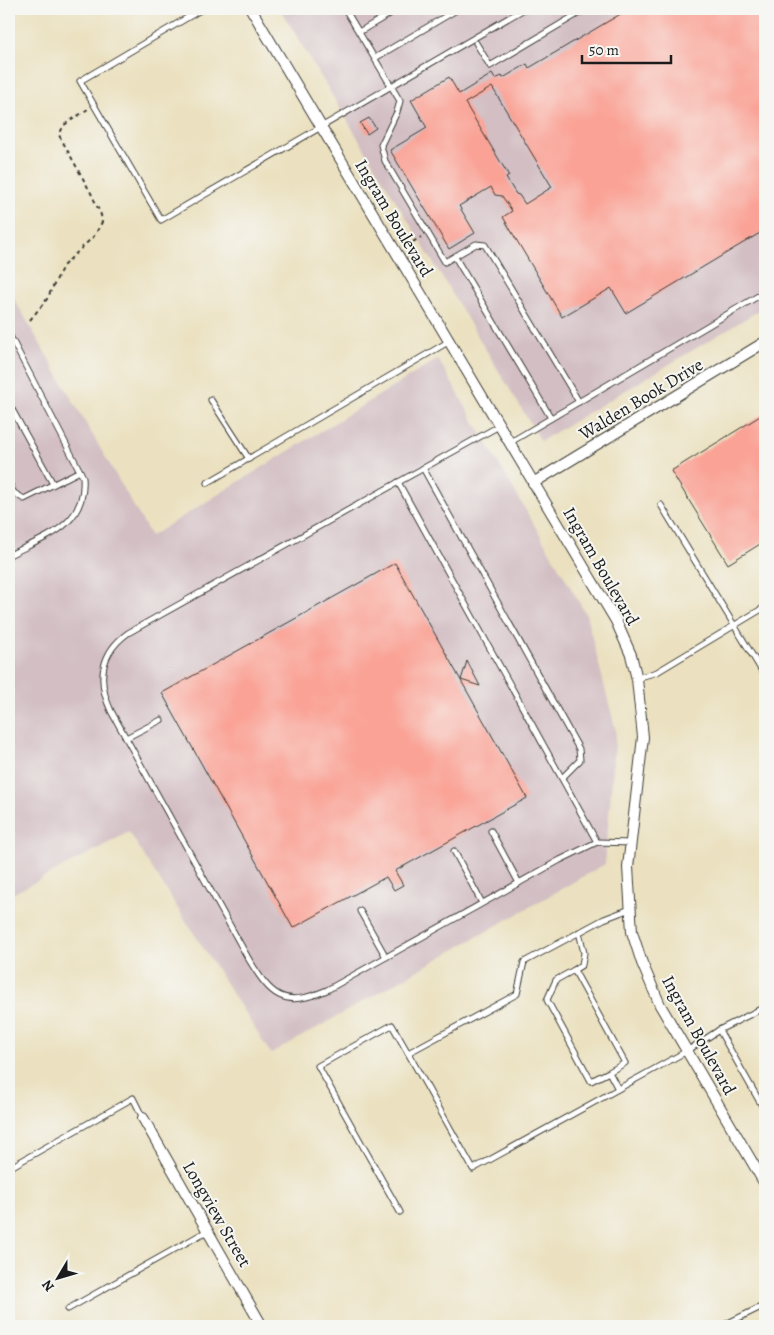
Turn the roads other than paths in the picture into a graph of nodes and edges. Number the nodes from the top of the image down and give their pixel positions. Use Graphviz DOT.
graph roads {
  1 [pos="202,9"];
  2 [pos="251,9"];
  3 [pos="345,9"];
  4 [pos="398,9"];
  5 [pos="458,9"];
  6 [pos="524,9"];
  7 [pos="586,9"];
  8 [pos="359,32"];
  9 [pos="476,43"];
  10 [pos="375,58"];
  11 [pos="392,87"];
  12 [pos="321,129"];
  13 [pos="455,257"];
  14 [pos="765,292"];
  15 [pos="9,334"];
  16 [pos="448,342"];
  17 [pos="765,342"];
  18 [pos="211,400"];
  19 [pos="579,402"];
  20 [pos="9,404"];
  21 [pos="551,418"];
  22 [pos="499,426"];
  23 [pos="509,443"];
  24 [pos="249,459"];
  25 [pos="423,468"];
  26 [pos="80,471"];
  27 [pos="398,482"];
  28 [pos="9,483"];
  29 [pos="207,483"];
  30 [pos="533,483"];
  31 [pos="53,484"];
  32 [pos="661,505"];
  33 [pos="9,556"];
  34 [pos="765,607"];
  35 [pos="734,626"];
  36 [pos="765,676"];
  37 [pos="637,678"];
  38 [pos="160,720"];
  39 [pos="126,738"];
  40 [pos="562,778"];
  41 [pos="491,831"];
  42 [pos="597,842"];
  43 [pos="632,843"];
  44 [pos="454,851"];
  45 [pos="519,883"];
  46 [pos="482,903"];
  47 [pos="631,909"];
  48 [pos="360,911"];
  49 [pos="579,932"];
  50 [pos="386,957"];
  51 [pos="574,970"];
  52 [pos="765,1009"];
  53 [pos="719,1030"];
  54 [pos="687,1051"];
  55 [pos="408,1053"];
  56 [pos="609,1072"];
  57 [pos="618,1089"];
  58 [pos="765,1111"];
  59 [pos="143,1118"];
  60 [pos="9,1168"];
  61 [pos="762,1172"];
  62 [pos="765,1184"];
  63 [pos="400,1212"];
  64 [pos="207,1230"];
  65 [pos="765,1305"];
  66 [pos="68,1309"];
  67 [pos="262,1326"];
  68 [pos="722,1326"];
  1 -- 12 [label="lane"];
  2 -- 12 [label="street, Ingram Boulevard"];
  3 -- 8 [label="lane"];
  4 -- 8 [label="lane"];
  5 -- 10 [label="lane"];
  6 -- 11 [label="lane"];
  7 -- 9 [label="lane"];
  8 -- 10 [label="lane"];
  10 -- 11 [label="lane"];
  11 -- 12 [label="lane"];
  11 -- 13 [label="lane"];
  12 -- 16 [label="street, Ingram Boulevard"];
  13 -- 19 [label="lane"];
  13 -- 21 [label="lane"];
  14 -- 19 [label="lane"];
  15 -- 26 [label="lane"];
  16 -- 22 [label="street, Ingram Boulevard"];
  16 -- 24 [label="lane"];
  17 -- 30 [label="street, Walden Book Drive"];
  18 -- 24 [label="lane"];
  19 -- 21 [label="lane"];
  20 -- 31 [label="lane"];
  21 -- 23 [label="lane"];
  22 -- 23 [label="street, Ingram Boulevard"];
  22 -- 25 [label="lane"];
  23 -- 30 [label="street, Ingram Boulevard"];
  24 -- 29 [label="lane"];
  25 -- 27 [label="lane"];
  25 -- 40 [label="lane"];
  26 -- 31 [label="lane"];
  26 -- 33 [label="lane"];
  27 -- 39 [label="lane"];
  27 -- 40 [label="lane"];
  28 -- 31 [label="lane"];
  30 -- 37 [label="street, Ingram Boulevard"];
  32 -- 35 [label="lane"];
  34 -- 35 [label="lane"];
  35 -- 36 [label="lane"];
  35 -- 37 [label="lane"];
  37 -- 43 [label="street, Ingram Boulevard"];
  38 -- 39 [label="lane"];
  39 -- 50 [label="lane"];
  40 -- 42 [label="lane"];
  41 -- 45 [label="lane"];
  42 -- 43 [label="lane"];
  42 -- 45 [label="lane"];
  43 -- 47 [label="street, Ingram Boulevard"];
  44 -- 46 [label="lane"];
  45 -- 46 [label="lane"];
  46 -- 50 [label="lane"];
  47 -- 49 [label="lane"];
  47 -- 54 [label="street, Ingram Boulevard"];
  48 -- 50 [label="lane"];
  49 -- 51 [label="lane"];
  49 -- 55 [label="lane"];
  51 -- 56 [label="lane"];
  51 -- 56 [label="lane"];
  52 -- 53 [label="lane"];
  53 -- 54 [label="lane"];
  53 -- 58 [label="lane"];
  54 -- 57 [label="lane"];
  54 -- 61 [label="street, Ingram Boulevard"];
  55 -- 57 [label="lane"];
  55 -- 63 [label="lane"];
  56 -- 57 [label="lane"];
  59 -- 60 [label="lane"];
  59 -- 64 [label="street, Longview Street"];
  61 -- 62 [label="street, Ingram Boulevard"];
  64 -- 66 [label="lane"];
  64 -- 67 [label="street, Longview Street"];
  65 -- 68 [label="lane"];
}
